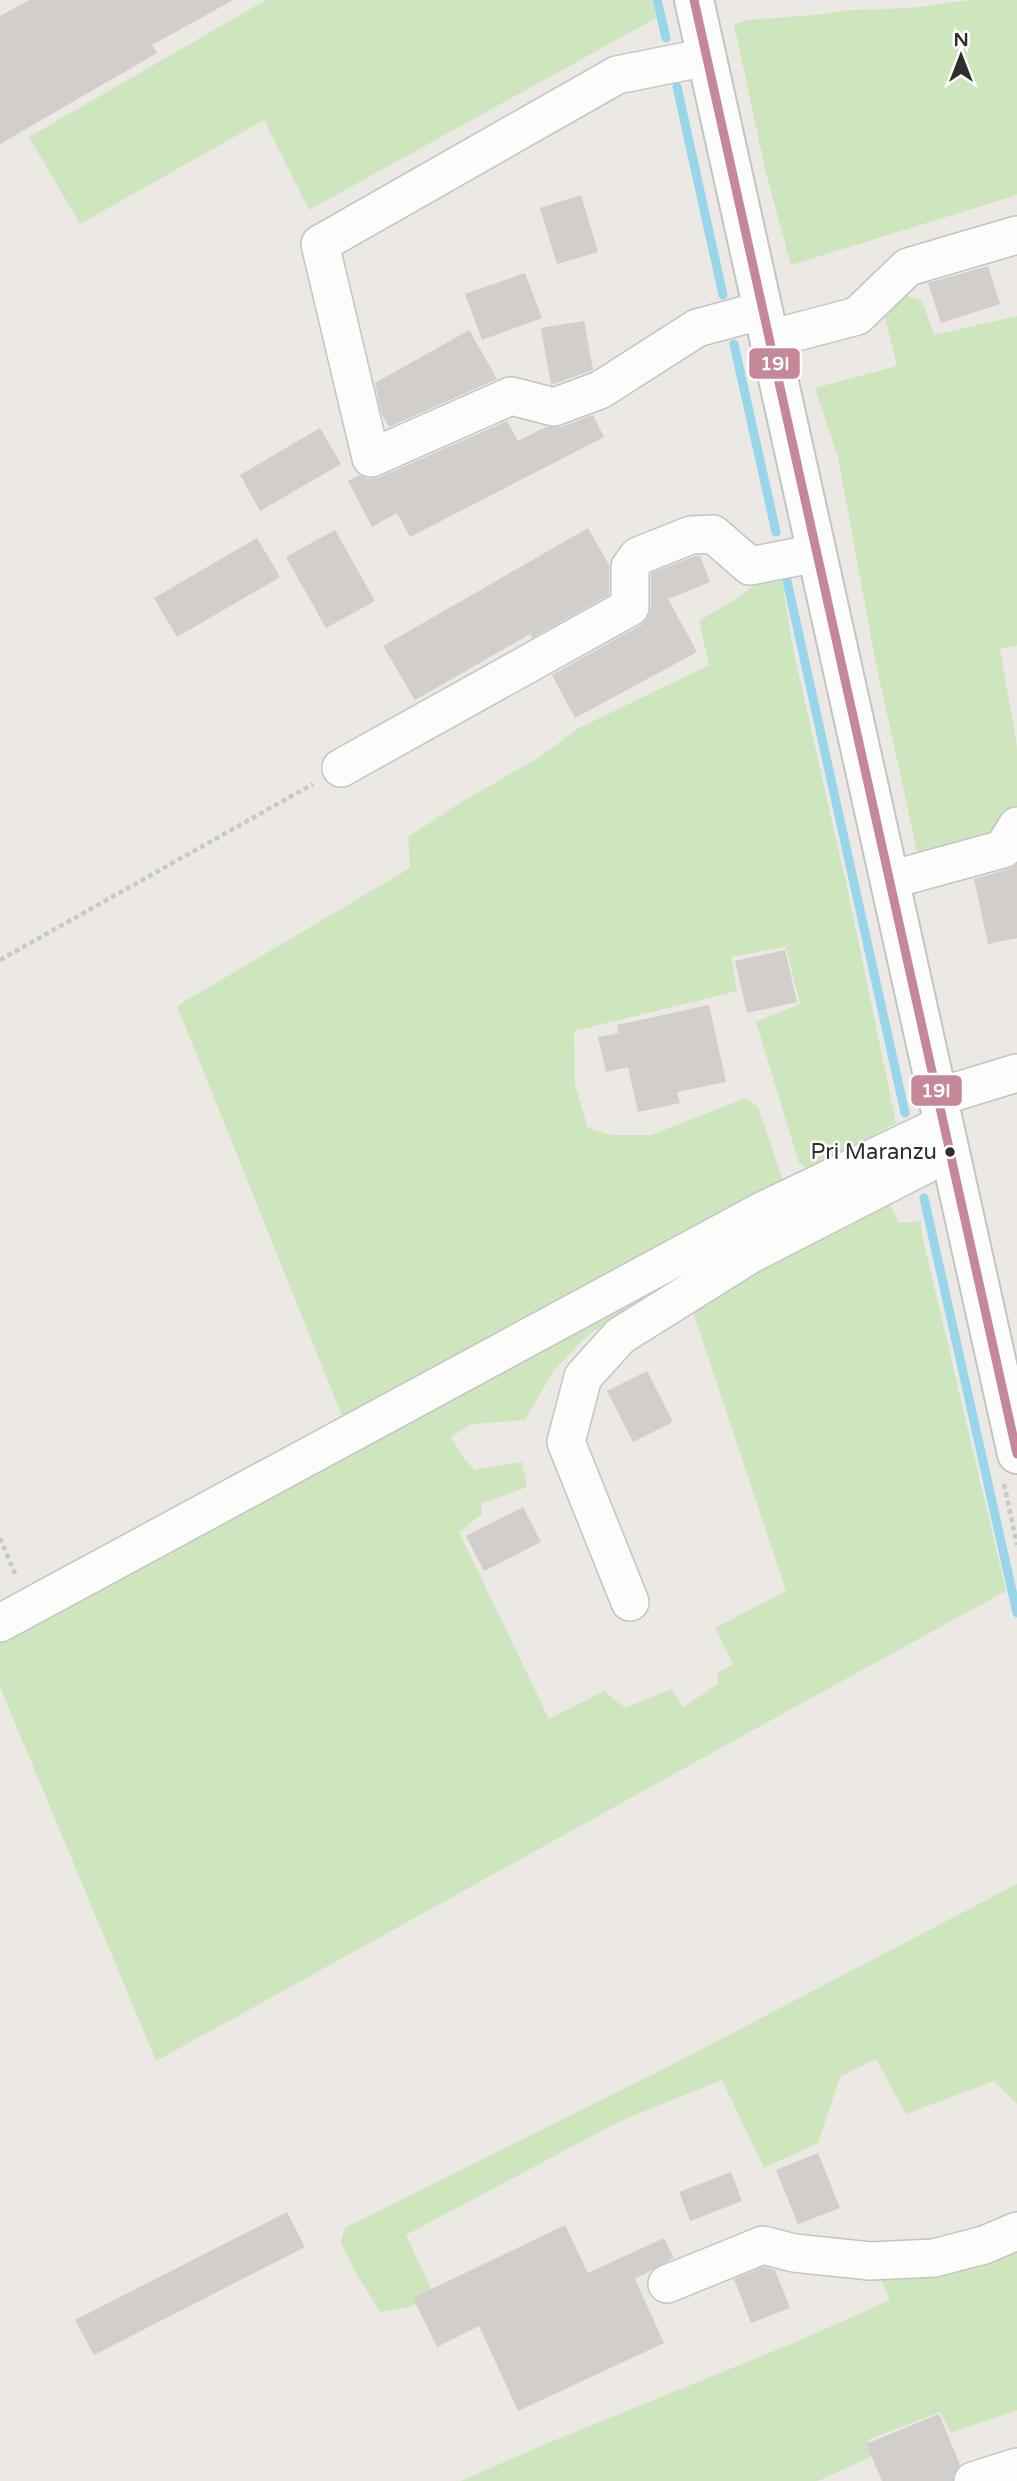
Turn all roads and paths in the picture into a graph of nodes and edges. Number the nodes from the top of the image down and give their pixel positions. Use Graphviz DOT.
graph roads {
  1 [pos="694,0"];
  2 [pos="707,57"];
  3 [pos="1017,235"];
  4 [pos="767,325"];
  5 [pos="817,553"];
  6 [pos="341,768"];
  7 [pos="1012,842"];
  8 [pos="890,880"];
  9 [pos="0,960"];
  10 [pos="1017,1073"];
  11 [pos="944,1124"];
  12 [pos="1017,1454"];
  13 [pos="0,1538"];
  14 [pos="630,1602"];
  15 [pos="14,1615"];
  16 [pos="1017,2231"];
  17 [pos="667,2284"];
  18 [pos="1017,2467"];
  19 [pos="973,2481"];
  1 -- 2 [label="street"];
  2 -- 4 [label="street"];
  2 -- 4 [label="street"];
  3 -- 4 [label="street"];
  4 -- 5 [label="street"];
  5 -- 6 [label="street"];
  5 -- 8 [label="street"];
  6 -- 9 [label="path"];
  7 -- 8 [label="street"];
  8 -- 11 [label="street"];
  10 -- 11 [label="street"];
  11 -- 12 [label="street"];
  11 -- 14 [label="street"];
  11 -- 15 [label="street"];
  13 -- 15 [label="path"];
  16 -- 17 [label="street"];
  18 -- 19 [label="street"];
}
